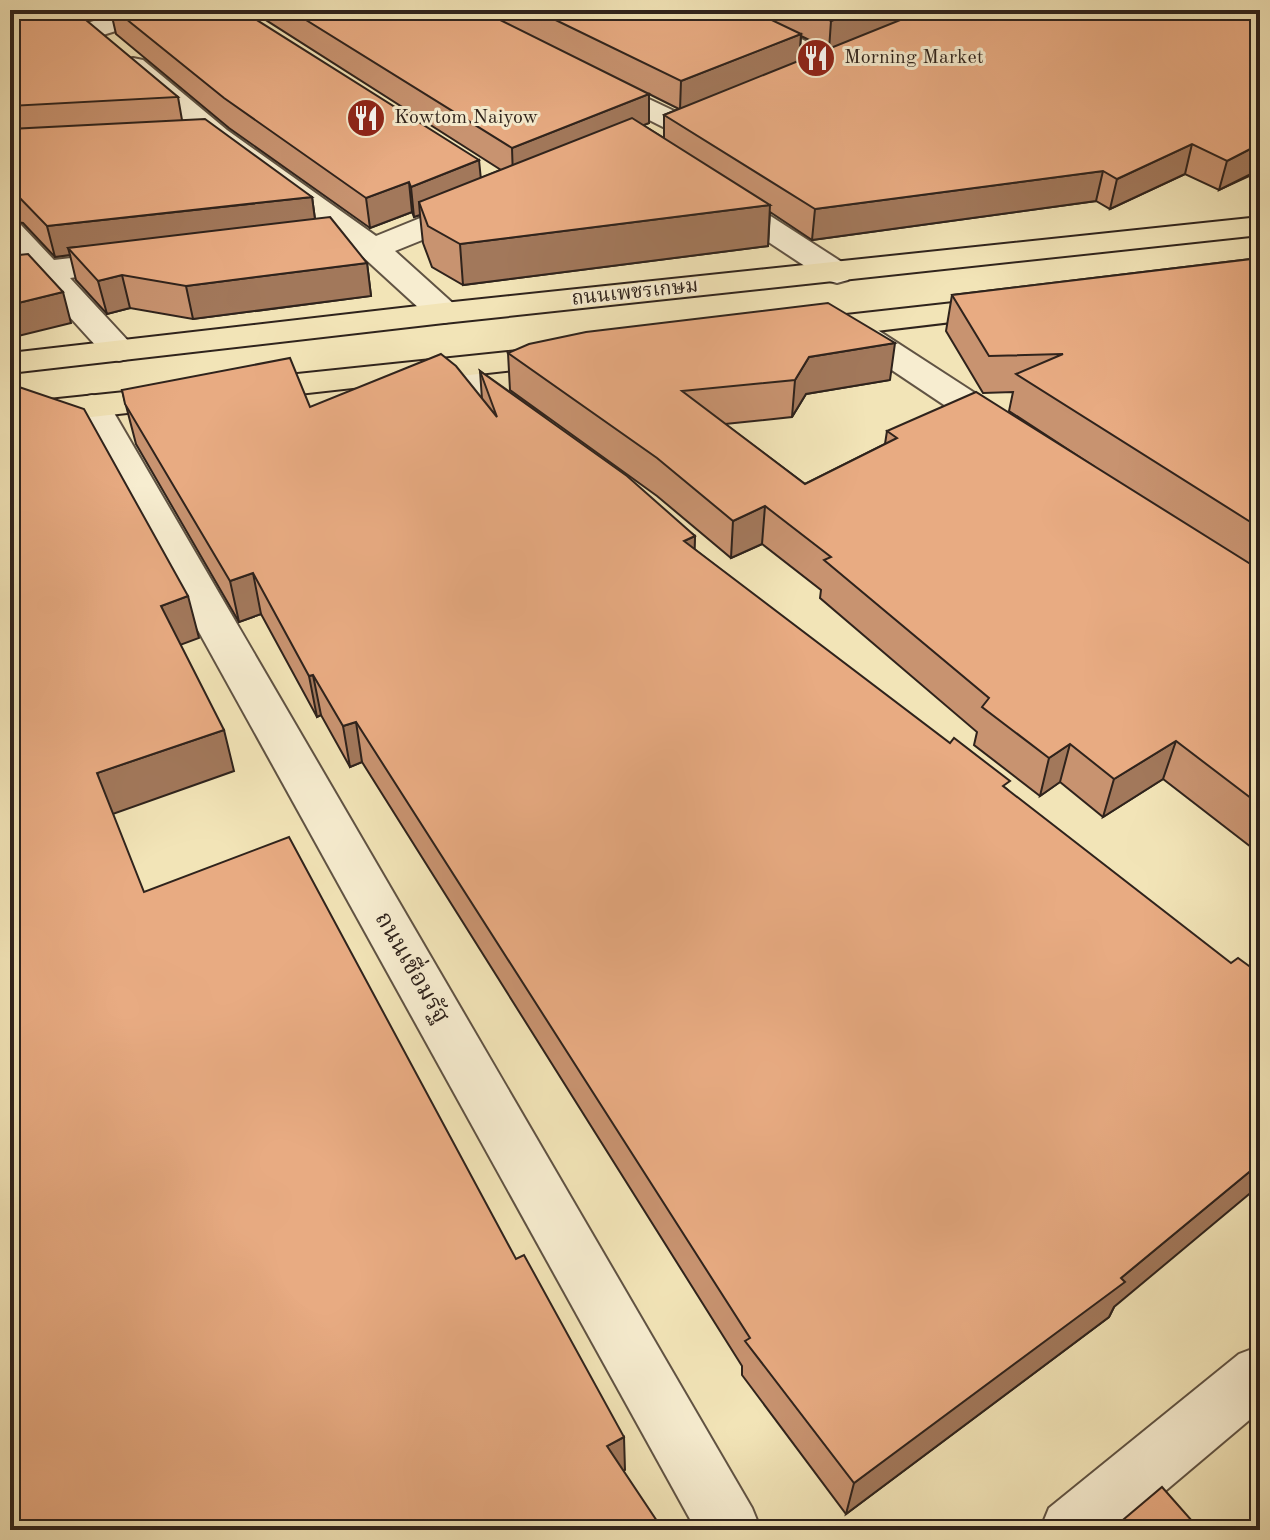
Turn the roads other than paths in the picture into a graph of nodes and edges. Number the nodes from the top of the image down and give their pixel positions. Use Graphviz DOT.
graph roads {
  1 [pos="155,10"];
  2 [pos="721,10"];
  3 [pos="855,51"];
  4 [pos="569,69"];
  5 [pos="712,111"];
  6 [pos="679,124"];
  7 [pos="217,136"];
  8 [pos="651,137"];
  9 [pos="171,138"];
  10 [pos="697,182"];
  11 [pos="498,198"];
  12 [pos="1260,226"];
  13 [pos="10,232"];
  14 [pos="309,241"];
  15 [pos="364,242"];
  16 [pos="154,259"];
  17 [pos="46,271"];
  18 [pos="837,273"];
  19 [pos="10,275"];
  20 [pos="1037,304"];
  21 [pos="444,313"];
  22 [pos="847,325"];
  23 [pos="771,333"];
  24 [pos="119,351"];
  25 [pos="601,352"];
  26 [pos="10,363"];
  27 [pos="452,368"];
  28 [pos="92,406"];
  29 [pos="10,415"];
  30 [pos="1033,447"];
  31 [pos="566,451"];
  32 [pos="1260,1374"];
  33 [pos="730,1530"];
  34 [pos="1071,1530"];
  1 -- 7 [label="street"];
  2 -- 3 [label="street"];
  4 -- 6 [label="street"];
  5 -- 6 [label="street"];
  6 -- 8 [label="street"];
  7 -- 9 [label="street"];
  7 -- 15 [label="street"];
  10 -- 18 [label="street"];
  11 -- 15 [label="street"];
  12 -- 18 [label="main road, ถนนเพชรเกษม"];
  13 -- 17 [label="street"];
  14 -- 15 [label="street"];
  15 -- 21 [label="street"];
  16 -- 17 [label="street"];
  17 -- 19 [label="street"];
  17 -- 24 [label="street"];
  18 -- 21 [label="main road, ถนนเพชรเกษม"];
  20 -- 22 [label="main road"];
  21 -- 24 [label="main road, ถนนเพชรเกษม"];
  22 -- 23 [label="main road"];
  22 -- 30 [label="street"];
  24 -- 26 [label="main road, ถนนเพชรเกษม"];
  25 -- 27 [label="main road"];
  27 -- 28 [label="main road"];
  27 -- 31 [label="street"];
  28 -- 29 [label="main road"];
  28 -- 33 [label="street, ถนนเชื่อมรัฐ"];
  32 -- 34 [label="street"];
}
